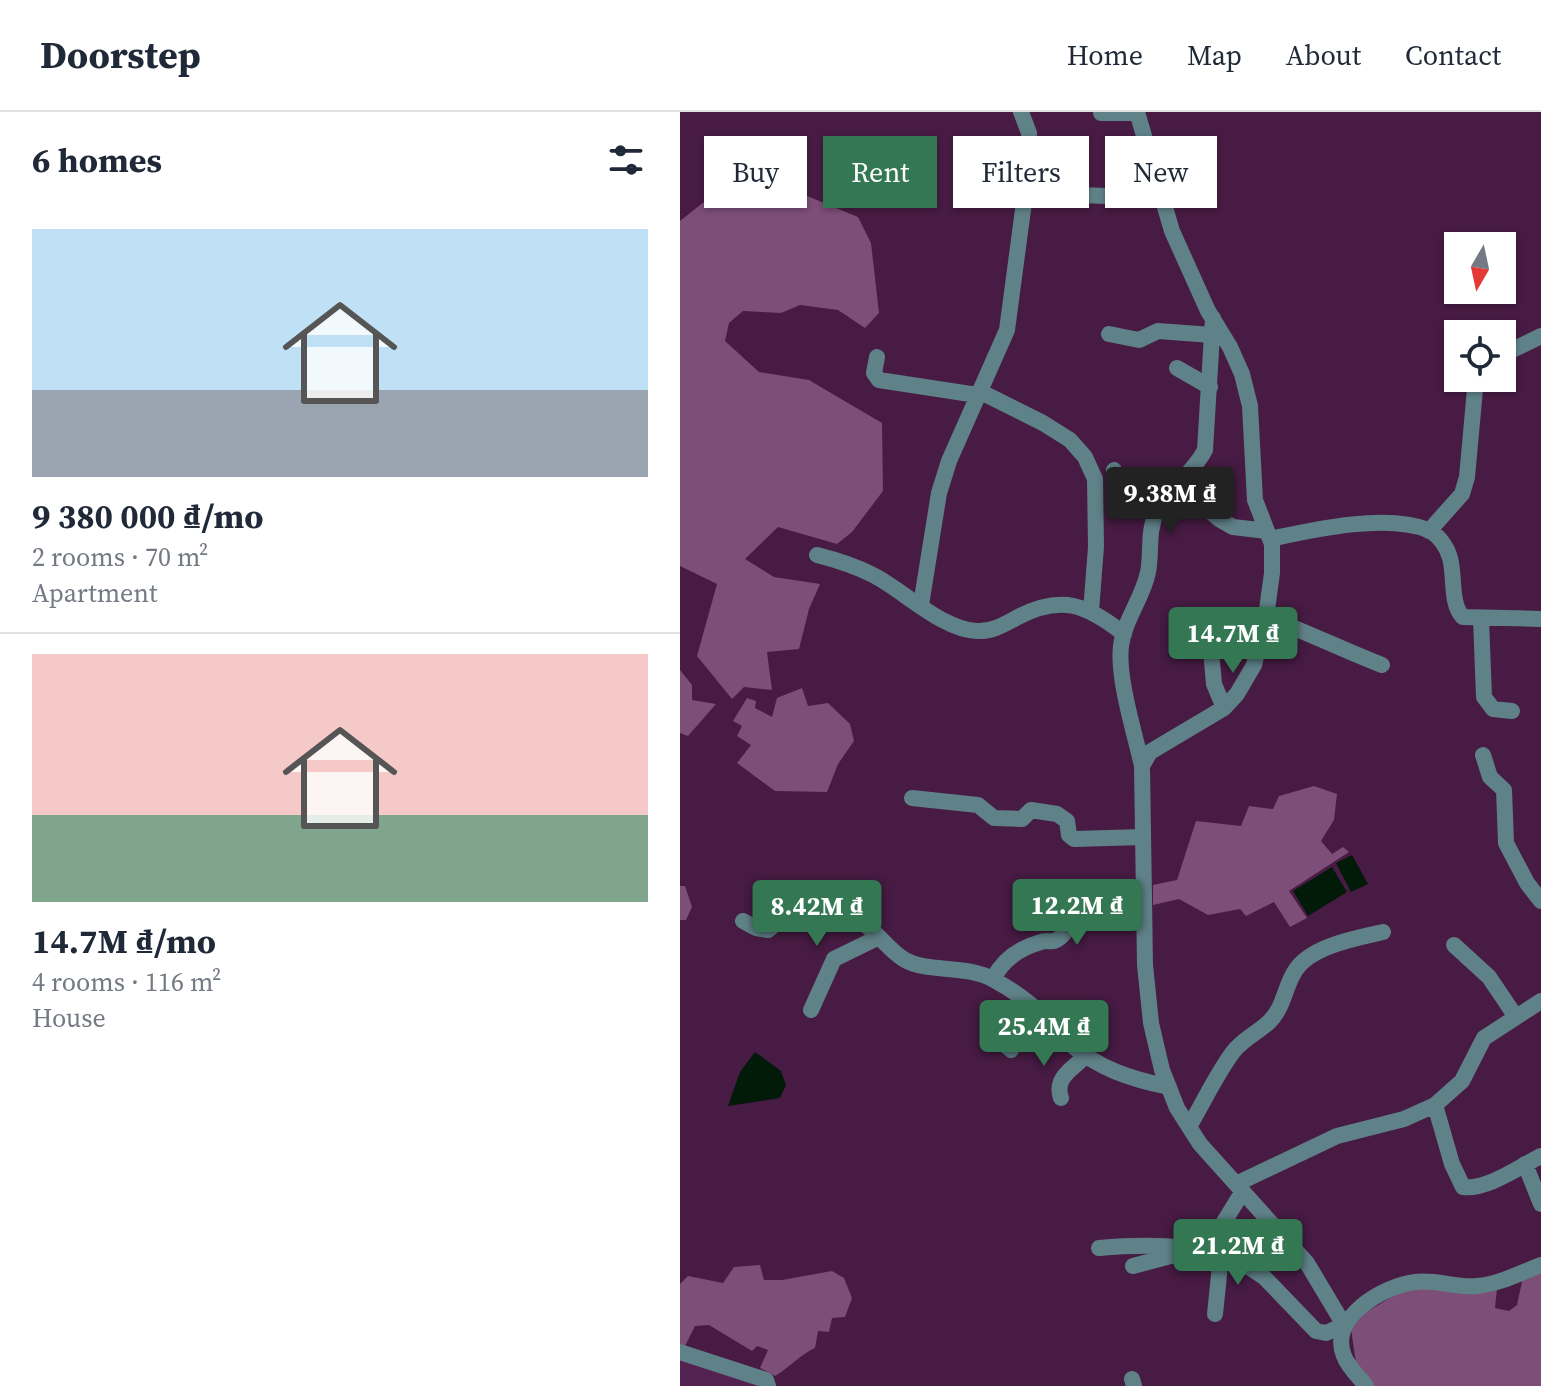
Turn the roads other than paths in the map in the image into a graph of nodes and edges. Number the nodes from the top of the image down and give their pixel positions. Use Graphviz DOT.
graph roads {
  1 [pos="1021,112"];
  2 [pos="1137,112"];
  3 [pos="1101,113"];
  4 [pos="1029,136"];
  5 [pos="1144,136"];
  6 [pos="1023,208"];
  7 [pos="1165,208"];
  8 [pos="1212,327"];
  9 [pos="1109,334"];
  10 [pos="1541,336"];
  11 [pos="1516,348"];
  12 [pos="877,357"];
  13 [pos="1177,368"];
  14 [pos="1210,387"];
  15 [pos="1475,392"];
  16 [pos="980,393"];
  17 [pos="1114,470"];
  18 [pos="1179,484"];
  19 [pos="1162,502"];
  20 [pos="1429,531"];
  21 [pos="1268,535"];
  22 [pos="817,555"];
  23 [pos="923,607"];
  24 [pos="1091,611"];
  25 [pos="1266,617"];
  26 [pos="1481,619"];
  27 [pos="1541,619"];
  28 [pos="1124,634"];
  29 [pos="1211,650"];
  30 [pos="1382,665"];
  31 [pos="1224,708"];
  32 [pos="1512,711"];
  33 [pos="1483,755"];
  34 [pos="1142,766"];
  35 [pos="912,798"];
  36 [pos="1143,837"];
  37 [pos="1144,897"];
  38 [pos="1541,901"];
  39 [pos="743,921"];
  40 [pos="1383,932"];
  41 [pos="879,937"];
  42 [pos="1454,945"];
  43 [pos="993,979"];
  44 [pos="1541,1001"];
  45 [pos="1030,1006"];
  46 [pos="811,1010"];
  47 [pos="1516,1017"];
  48 [pos="1011,1050"];
  49 [pos="1086,1056"];
  50 [pos="1169,1087"];
  51 [pos="1061,1098"];
  52 [pos="1435,1105"];
  53 [pos="1189,1127"];
  54 [pos="1541,1156"];
  55 [pos="1525,1164"];
  56 [pos="1240,1187"];
  57 [pos="1541,1204"];
  58 [pos="1099,1248"];
  59 [pos="1191,1250"];
  60 [pos="1219,1255"];
  61 [pos="1541,1265"];
  62 [pos="1133,1266"];
  63 [pos="1215,1314"];
  64 [pos="1344,1325"];
  65 [pos="680,1352"];
  66 [pos="768,1386"];
  67 [pos="1366,1386"];
  1 -- 4 [label="street"];
  2 -- 3 [label="street"];
  2 -- 5 [label="street"];
  6 -- 16 [label="street"];
  7 -- 8 [label="street"];
  8 -- 9 [label="street"];
  8 -- 14 [label="street"];
  8 -- 21 [label="street"];
  10 -- 11 [label="street"];
  12 -- 16 [label="street"];
  13 -- 14 [label="street"];
  14 -- 18 [label="street"];
  15 -- 20 [label="street"];
  16 -- 23 [label="street"];
  16 -- 24 [label="street"];
  17 -- 19 [label="street"];
  18 -- 19 [label="street"];
  18 -- 21 [label="street"];
  19 -- 28 [label="street"];
  20 -- 21 [label="street"];
  20 -- 26 [label="street"];
  21 -- 25 [label="street"];
  22 -- 23 [label="street"];
  23 -- 24 [label="street"];
  24 -- 28 [label="street"];
  25 -- 30 [label="street"];
  25 -- 31 [label="street"];
  26 -- 27 [label="street"];
  26 -- 32 [label="street"];
  28 -- 34 [label="street"];
  29 -- 31 [label="street"];
  31 -- 34 [label="street"];
  33 -- 38 [label="street"];
  34 -- 36 [label="street"];
  35 -- 36 [label="street"];
  36 -- 37 [label="street"];
  37 -- 43 [label="street"];
  37 -- 50 [label="street"];
  39 -- 41 [label="street"];
  40 -- 53 [label="street"];
  41 -- 43 [label="street"];
  41 -- 46 [label="street"];
  42 -- 47 [label="street"];
  43 -- 45 [label="street"];
  44 -- 47 [label="street"];
  45 -- 48 [label="street"];
  45 -- 49 [label="street"];
  47 -- 52 [label="street"];
  49 -- 50 [label="street"];
  49 -- 51 [label="street"];
  50 -- 53 [label="street"];
  52 -- 55 [label="street"];
  52 -- 56 [label="street"];
  53 -- 56 [label="street"];
  54 -- 55 [label="street"];
  55 -- 57 [label="street"];
  56 -- 60 [label="street"];
  56 -- 64 [label="street"];
  58 -- 59 [label="street"];
  59 -- 60 [label="street"];
  59 -- 62 [label="street"];
  60 -- 63 [label="street"];
  60 -- 64 [label="street"];
  61 -- 64 [label="street"];
  64 -- 67 [label="street"];
  65 -- 66 [label="street"];
}
